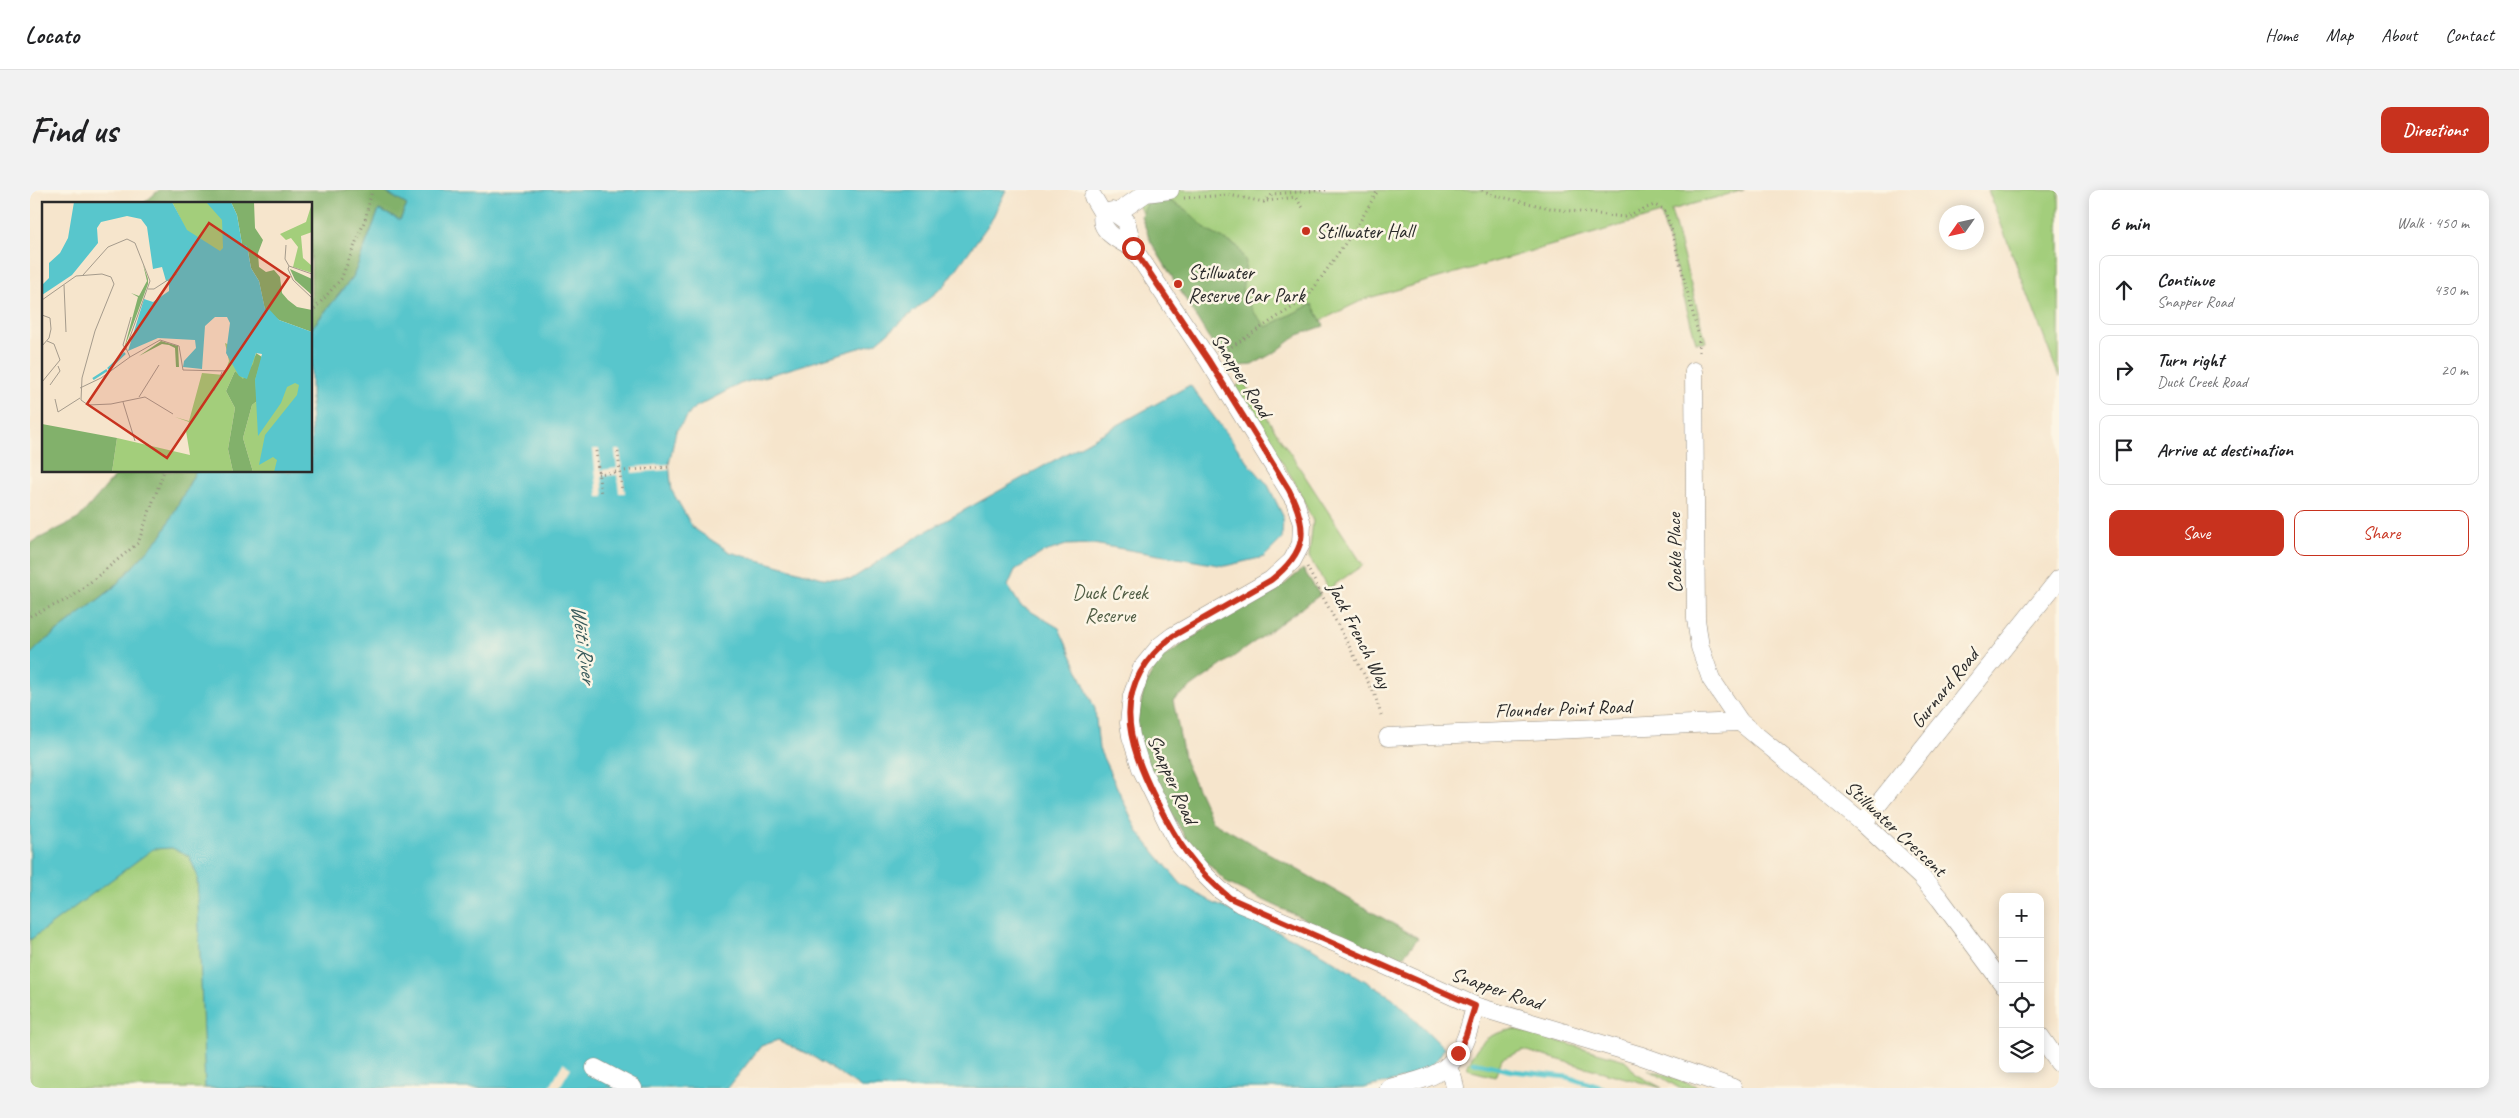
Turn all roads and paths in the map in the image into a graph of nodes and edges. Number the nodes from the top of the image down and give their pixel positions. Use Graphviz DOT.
graph roads {
  1 [pos="372,190"];
  2 [pos="1326,190"];
  3 [pos="1378,190"];
  4 [pos="1482,190"];
  5 [pos="1175,194"];
  6 [pos="1093,197"];
  7 [pos="1264,202"];
  8 [pos="1304,209"];
  9 [pos="1110,213"];
  10 [pos="312,312"];
  11 [pos="1699,352"];
  12 [pos="1209,361"];
  13 [pos="1694,371"];
  14 [pos="596,451"];
  15 [pos="618,452"];
  16 [pos="669,467"];
  17 [pos="620,469"];
  18 [pos="164,472"];
  19 [pos="614,472"];
  20 [pos="598,474"];
  21 [pos="622,491"];
  22 [pos="601,495"];
  23 [pos="1309,568"];
  24 [pos="2059,579"];
  25 [pos="30,616"];
  26 [pos="1382,716"];
  27 [pos="1740,722"];
  28 [pos="1388,737"];
  29 [pos="1863,824"];
  30 [pos="2002,983"];
  31 [pos="1475,1006"];
  32 [pos="2044,1042"];
  33 [pos="2059,1063"];
  34 [pos="595,1068"];
  35 [pos="1447,1068"];
  36 [pos="633,1088"];
  37 [pos="1389,1088"];
  38 [pos="1455,1088"];
  39 [pos="1733,1088"];
  1 -- 10 [label="path"];
  2 -- 7 [label="path"];
  3 -- 12 [label="path"];
  4 -- 11 [label="path"];
  5 -- 7 [label="path"];
  5 -- 9 [label="street"];
  6 -- 9 [label="street, Snapper Road"];
  7 -- 8 [label="path"];
  9 -- 12 [label="street, Snapper Road"];
  12 -- 31 [label="street, Snapper Road"];
  13 -- 27 [label="street, Cockle Place"];
  14 -- 20 [label="path"];
  15 -- 17 [label="path"];
  16 -- 19 [label="path, bridge"];
  17 -- 19 [label="path"];
  17 -- 21 [label="path"];
  18 -- 25 [label="path"];
  19 -- 20 [label="path"];
  20 -- 22 [label="path"];
  23 -- 26 [label="path, Jack French Way"];
  24 -- 29 [label="street, Gurnard Road"];
  27 -- 28 [label="street, Flounder Point Road"];
  27 -- 29 [label="street, Stillwater Crescent"];
  29 -- 30 [label="street, Stillwater Crescent"];
  31 -- 35 [label="street"];
  31 -- 39 [label="street, Snapper Road"];
  32 -- 33 [label="street"];
  34 -- 36 [label="street"];
  35 -- 37 [label="street"];
  35 -- 38 [label="street"];
}
